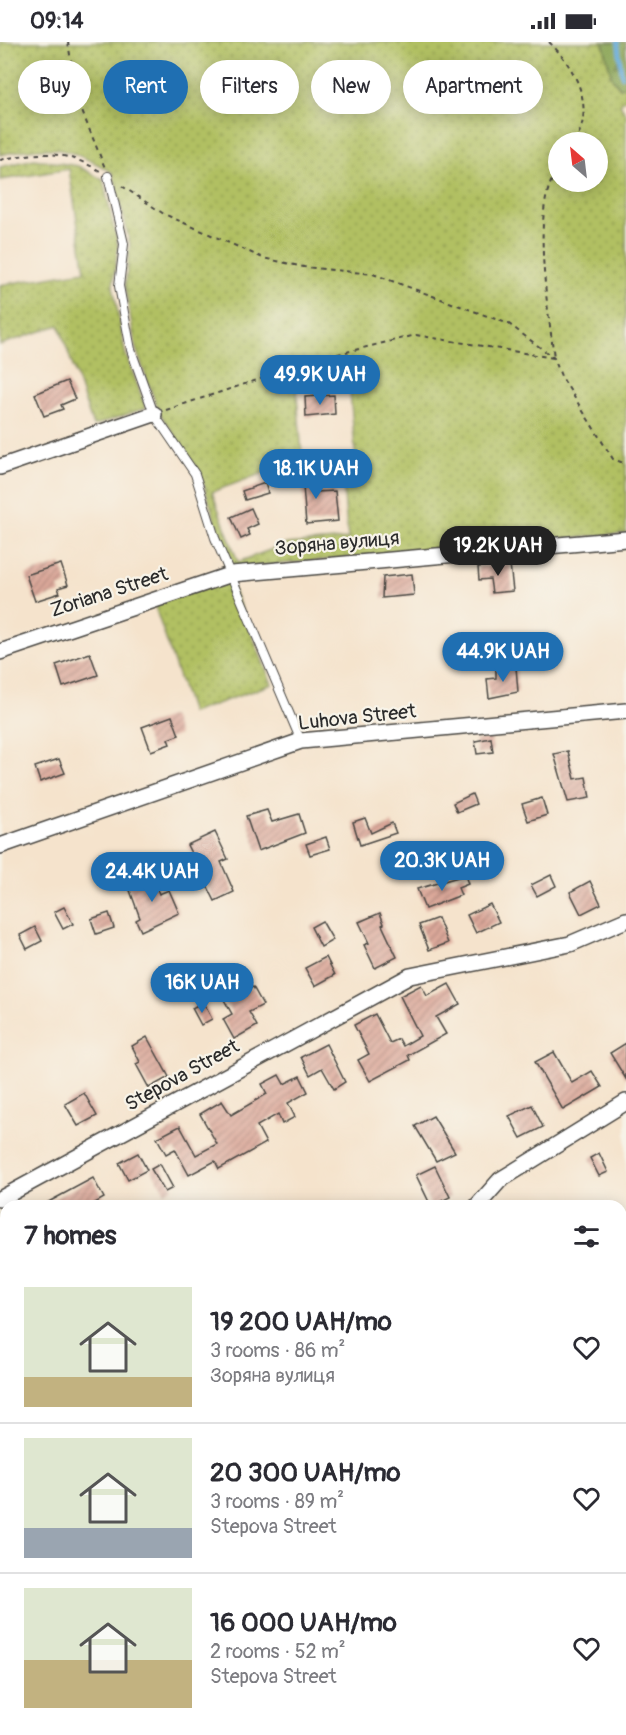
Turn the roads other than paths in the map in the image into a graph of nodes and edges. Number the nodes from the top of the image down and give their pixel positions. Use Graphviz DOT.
graph roads {
  1 [pos="108,176"];
  2 [pos="154,414"];
  3 [pos="0,467"];
  4 [pos="626,538"];
  5 [pos="232,573"];
  6 [pos="0,652"];
  7 [pos="626,711"];
  8 [pos="302,741"];
  9 [pos="0,846"];
  10 [pos="626,920"];
  11 [pos="626,1102"];
  12 [pos="0,1199"];
  13 [pos="482,1200"];
  1 -- 2 [label="lane"];
  2 -- 3 [label="street"];
  2 -- 5 [label="lane"];
  4 -- 5 [label="street, Зоряна вулиця"];
  5 -- 6 [label="street, Zoriana Street"];
  5 -- 8 [label="lane"];
  7 -- 8 [label="street, Luhova Street"];
  8 -- 9 [label="street, Luhova Street"];
  10 -- 12 [label="street, Stepova Street"];
  11 -- 13 [label="street"];
}
